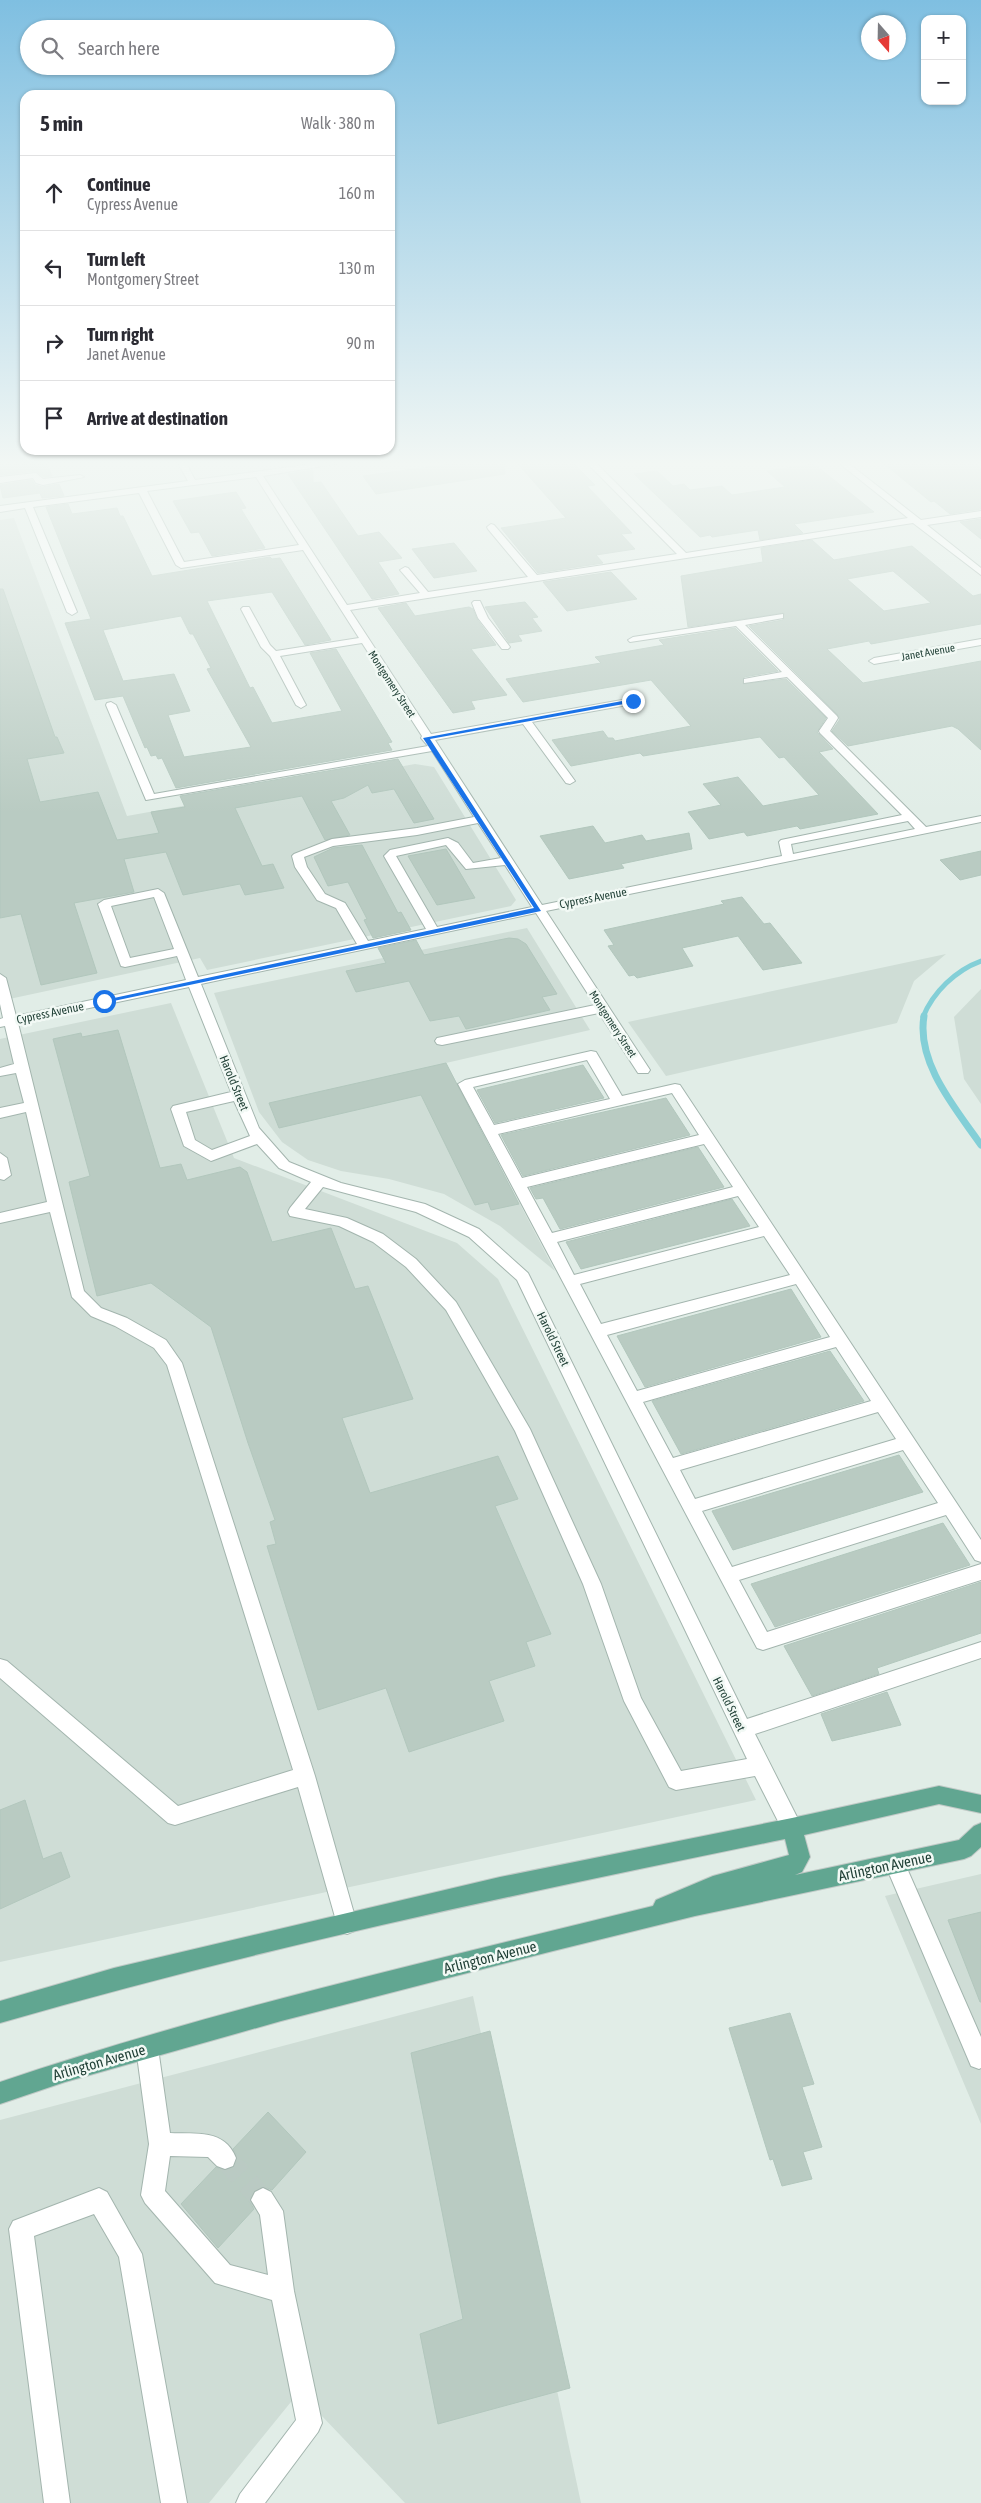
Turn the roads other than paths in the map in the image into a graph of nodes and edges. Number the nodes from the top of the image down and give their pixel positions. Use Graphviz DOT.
graph roads {
  1 [pos="59,580"];
  2 [pos="325,580"];
  3 [pos="413,580"];
  4 [pos="529,580"];
  5 [pos="473,588"];
  6 [pos="460,590"];
  7 [pos="426,595"];
  8 [pos="477,603"];
  9 [pos="343,608"];
  10 [pos="246,609"];
  11 [pos="72,612"];
  12 [pos="780,616"];
  13 [pos="738,623"];
  14 [pos="364,640"];
  15 [pos="633,640"];
  16 [pos="981,642"];
  17 [pos="505,647"];
  18 [pos="274,654"];
  19 [pos="874,662"];
  20 [pos="789,674"];
  21 [pos="748,681"];
  22 [pos="633,701"];
  23 [pos="111,705"];
  24 [pos="301,705"];
  25 [pos="525,720"];
  26 [pos="426,738"];
  27 [pos="433,748"];
  28 [pos="570,781"];
  29 [pos="910,817"];
  30 [pos="480,819"];
  31 [pos="981,819"];
  32 [pos="924,831"];
  33 [pos="788,859"];
  34 [pos="506,861"];
  35 [pos="538,909"];
  36 [pos="433,932"];
  37 [pos="366,946"];
  38 [pos="182,951"];
  39 [pos="0,978"];
  40 [pos="194,982"];
  41 [pos="602,1008"];
  42 [pos="5,1022"];
  43 [pos="442,1042"];
  44 [pos="22,1068"];
  45 [pos="643,1070"];
  46 [pos="0,1072"];
  47 [pos="239,1095"];
  48 [pos="619,1102"];
  49 [pos="32,1106"];
  50 [pos="0,1113"];
  51 [pos="490,1131"];
  52 [pos="260,1138"];
  53 [pos="708,1138"];
  54 [pos="0,1158"];
  55 [pos="4,1175"];
  56 [pos="321,1180"];
  57 [pos="519,1184"];
  58 [pos="742,1190"];
  59 [pos="56,1205"];
  60 [pos="0,1218"];
  61 [pos="768,1230"];
  62 [pos="549,1239"];
  63 [pos="800,1278"];
  64 [pos="571,1281"];
  65 [pos="598,1331"];
  66 [pos="840,1340"];
  67 [pos="634,1398"];
  68 [pos="882,1404"];
  69 [pos="907,1442"];
  70 [pos="670,1466"];
  71 [pos="691,1507"];
  72 [pos="950,1507"];
  73 [pos="981,1555"];
  74 [pos="981,1572"];
  75 [pos="728,1576"];
  76 [pos="981,1650"];
  77 [pos="0,1667"];
  78 [pos="742,1730"];
  79 [pos="760,1766"];
  80 [pos="304,1776"];
  81 [pos="981,1804"];
  82 [pos="792,1828"];
  83 [pos="981,1833"];
  84 [pos="895,1864"];
  85 [pos="632,1922"];
  86 [pos="347,1924"];
  87 [pos="0,2012"];
  88 [pos="148,2048"];
  89 [pos="981,2057"];
  90 [pos="0,2093"];
  91 [pos="160,2144"];
  92 [pos="225,2158"];
  93 [pos="263,2200"];
  94 [pos="282,2291"];
  95 [pos="57,2503"];
  96 [pos="174,2503"];
  97 [pos="249,2503"];
  1 -- 11 [label="street"];
  2 -- 9 [label="street, Montgomery Street"];
  3 -- 7 [label="street"];
  4 -- 5 [label="street"];
  5 -- 6 [label="street"];
  5 -- 8 [label="street"];
  6 -- 7 [label="street"];
  6 -- 8 [label="street"];
  7 -- 9 [label="street"];
  8 -- 17 [label="street"];
  9 -- 14 [label="street, Montgomery Street"];
  10 -- 18 [label="street"];
  12 -- 13 [label="street"];
  13 -- 15 [label="street"];
  13 -- 20 [label="street"];
  14 -- 18 [label="street"];
  14 -- 26 [label="street, Montgomery Street"];
  16 -- 19 [label="street, Janet Avenue"];
  18 -- 24 [label="street"];
  20 -- 21 [label="street"];
  20 -- 29 [label="street"];
  22 -- 25 [label="street"];
  23 -- 27 [label="street"];
  25 -- 26 [label="street"];
  25 -- 28 [label="street"];
  26 -- 27 [label="street, Montgomery Street"];
  27 -- 30 [label="street, Montgomery Street"];
  29 -- 32 [label="street"];
  29 -- 33 [label="street"];
  30 -- 34 [label="street, Montgomery Street"];
  30 -- 37 [label="street"];
  31 -- 32 [label="street, Cypress Avenue"];
  32 -- 33 [label="street, Cypress Avenue"];
  33 -- 35 [label="street, Cypress Avenue"];
  34 -- 35 [label="street, Montgomery Street"];
  34 -- 36 [label="street"];
  35 -- 36 [label="street, Cypress Avenue"];
  35 -- 41 [label="street, Montgomery Street"];
  36 -- 37 [label="street, Cypress Avenue"];
  37 -- 40 [label="street, Cypress Avenue"];
  38 -- 38 [label="street, Harold Street"];
  38 -- 40 [label="street, Harold Street"];
  39 -- 42 [label="street"];
  40 -- 42 [label="street, Cypress Avenue"];
  40 -- 47 [label="street, Harold Street"];
  41 -- 43 [label="street"];
  41 -- 45 [label="street, Montgomery Street"];
  42 -- 44 [label="street"];
  44 -- 46 [label="street"];
  44 -- 49 [label="street"];
  47 -- 52 [label="street, Harold Street"];
  47 -- 52 [label="street"];
  48 -- 51 [label="street"];
  48 -- 51 [label="street"];
  48 -- 53 [label="street"];
  49 -- 50 [label="street"];
  49 -- 59 [label="street"];
  51 -- 57 [label="street"];
  52 -- 56 [label="street, Harold Street"];
  53 -- 57 [label="street"];
  53 -- 58 [label="street"];
  54 -- 55 [label="street"];
  56 -- 78 [label="street, Harold Street"];
  56 -- 79 [label="street"];
  57 -- 62 [label="street"];
  58 -- 61 [label="street"];
  58 -- 62 [label="street"];
  59 -- 60 [label="street"];
  59 -- 80 [label="street"];
  61 -- 63 [label="street"];
  61 -- 64 [label="street"];
  62 -- 64 [label="street"];
  63 -- 65 [label="street"];
  63 -- 66 [label="street"];
  64 -- 65 [label="street"];
  65 -- 67 [label="street"];
  66 -- 67 [label="street"];
  66 -- 68 [label="street"];
  67 -- 70 [label="street"];
  68 -- 69 [label="street"];
  68 -- 70 [label="street"];
  69 -- 71 [label="street"];
  69 -- 72 [label="street"];
  70 -- 71 [label="street"];
  71 -- 75 [label="street"];
  72 -- 73 [label="street"];
  72 -- 75 [label="street"];
  74 -- 75 [label="street"];
  76 -- 78 [label="street"];
  77 -- 80 [label="street"];
  78 -- 79 [label="street, Harold Street"];
  79 -- 82 [label="street, Harold Street"];
  80 -- 86 [label="street"];
  81 -- 82 [label="main road"];
  82 -- 85 [label="main road"];
  82 -- 86 [label="main road"];
  83 -- 84 [label="main road, Arlington Avenue"];
  84 -- 85 [label="main road, Arlington Avenue"];
  84 -- 89 [label="street"];
  85 -- 88 [label="main road, Arlington Avenue"];
  86 -- 87 [label="main road"];
  88 -- 90 [label="main road, Arlington Avenue"];
  88 -- 91 [label="street"];
  91 -- 92 [label="street"];
  91 -- 94 [label="street"];
  93 -- 94 [label="street"];
  94 -- 97 [label="street"];
  95 -- 96 [label="street"];
}
